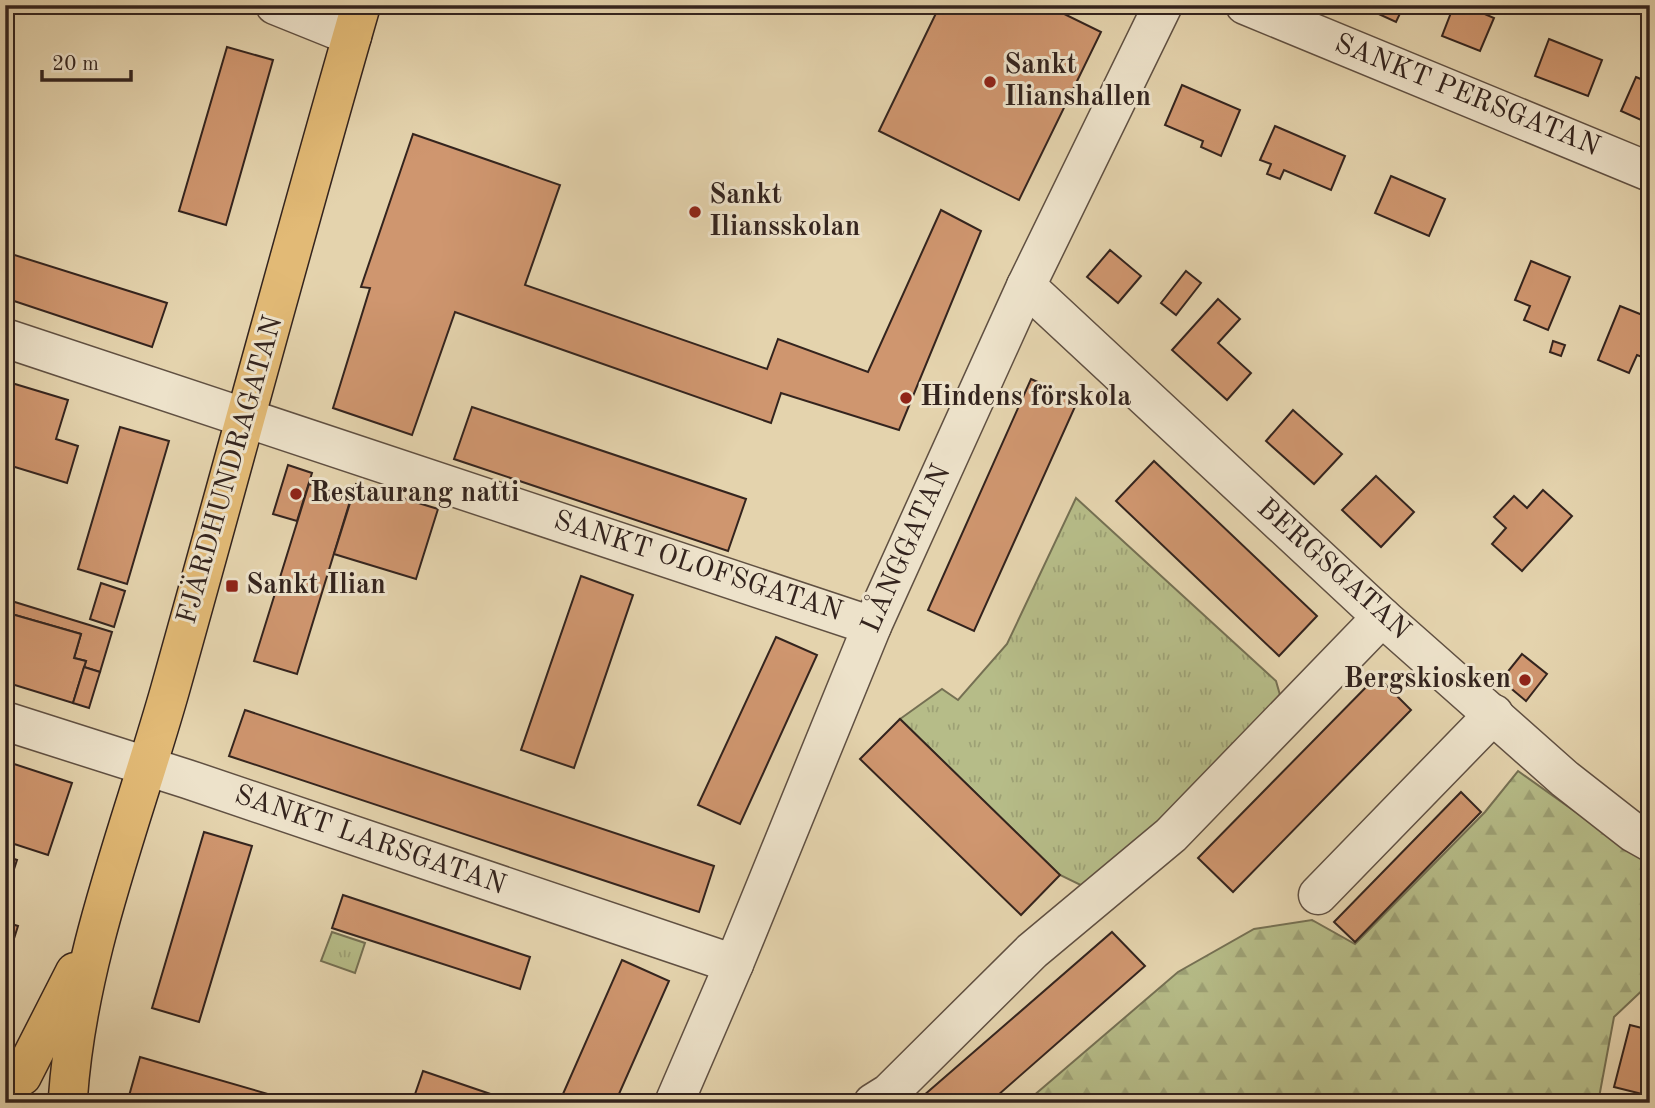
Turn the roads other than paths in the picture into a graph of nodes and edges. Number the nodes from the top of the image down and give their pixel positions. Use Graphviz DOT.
graph roads {
  1 [pos="275,5"];
  2 [pos="1163,5"];
  3 [pos="1245,5"];
  4 [pos="356,20"];
  5 [pos="1650,172"];
  6 [pos="1026,286"];
  7 [pos="5,338"];
  8 [pos="246,418"];
  9 [pos="1382,617"];
  10 [pos="872,626"];
  11 [pos="1494,714"];
  12 [pos="5,721"];
  13 [pos="148,768"];
  14 [pos="1644,828"];
  15 [pos="1318,895"];
  16 [pos="95,933"];
  17 [pos="734,964"];
  18 [pos="13,1078"];
  19 [pos="69,1100"];
  20 [pos="674,1103"];
  21 [pos="873,1103"];
  1 -- 4 [label="street"];
  2 -- 6 [label="street, LÅNGGATAN"];
  3 -- 5 [label="street, SANKT PERSGATAN"];
  4 -- 8 [label="main road, FJÄRDHUNDRAGATAN"];
  6 -- 9 [label="street, BERGSGATAN"];
  6 -- 10 [label="street, LÅNGGATAN"];
  7 -- 8 [label="street, SANKT OLOFSGATAN"];
  8 -- 10 [label="street, SANKT OLOFSGATAN"];
  8 -- 13 [label="main road, FJÄRDHUNDRAGATAN"];
  9 -- 11 [label="street, BERGSGATAN"];
  9 -- 21 [label="street"];
  10 -- 17 [label="street, LÅNGGATAN"];
  11 -- 14 [label="street, BERGSGATAN"];
  11 -- 15 [label="street"];
  12 -- 13 [label="street, SANKT LARSGATAN"];
  13 -- 16 [label="main road, FJÄRDHUNDRAGATAN"];
  13 -- 17 [label="street, SANKT LARSGATAN"];
  16 -- 18 [label="main road, FJÄRDHUNDRAGATAN"];
  16 -- 19 [label="main road, FJÄRDHUNDRAGATAN"];
  17 -- 20 [label="street, LÅNGGATAN"];
  18 -- 19 [label="main road"];
}
